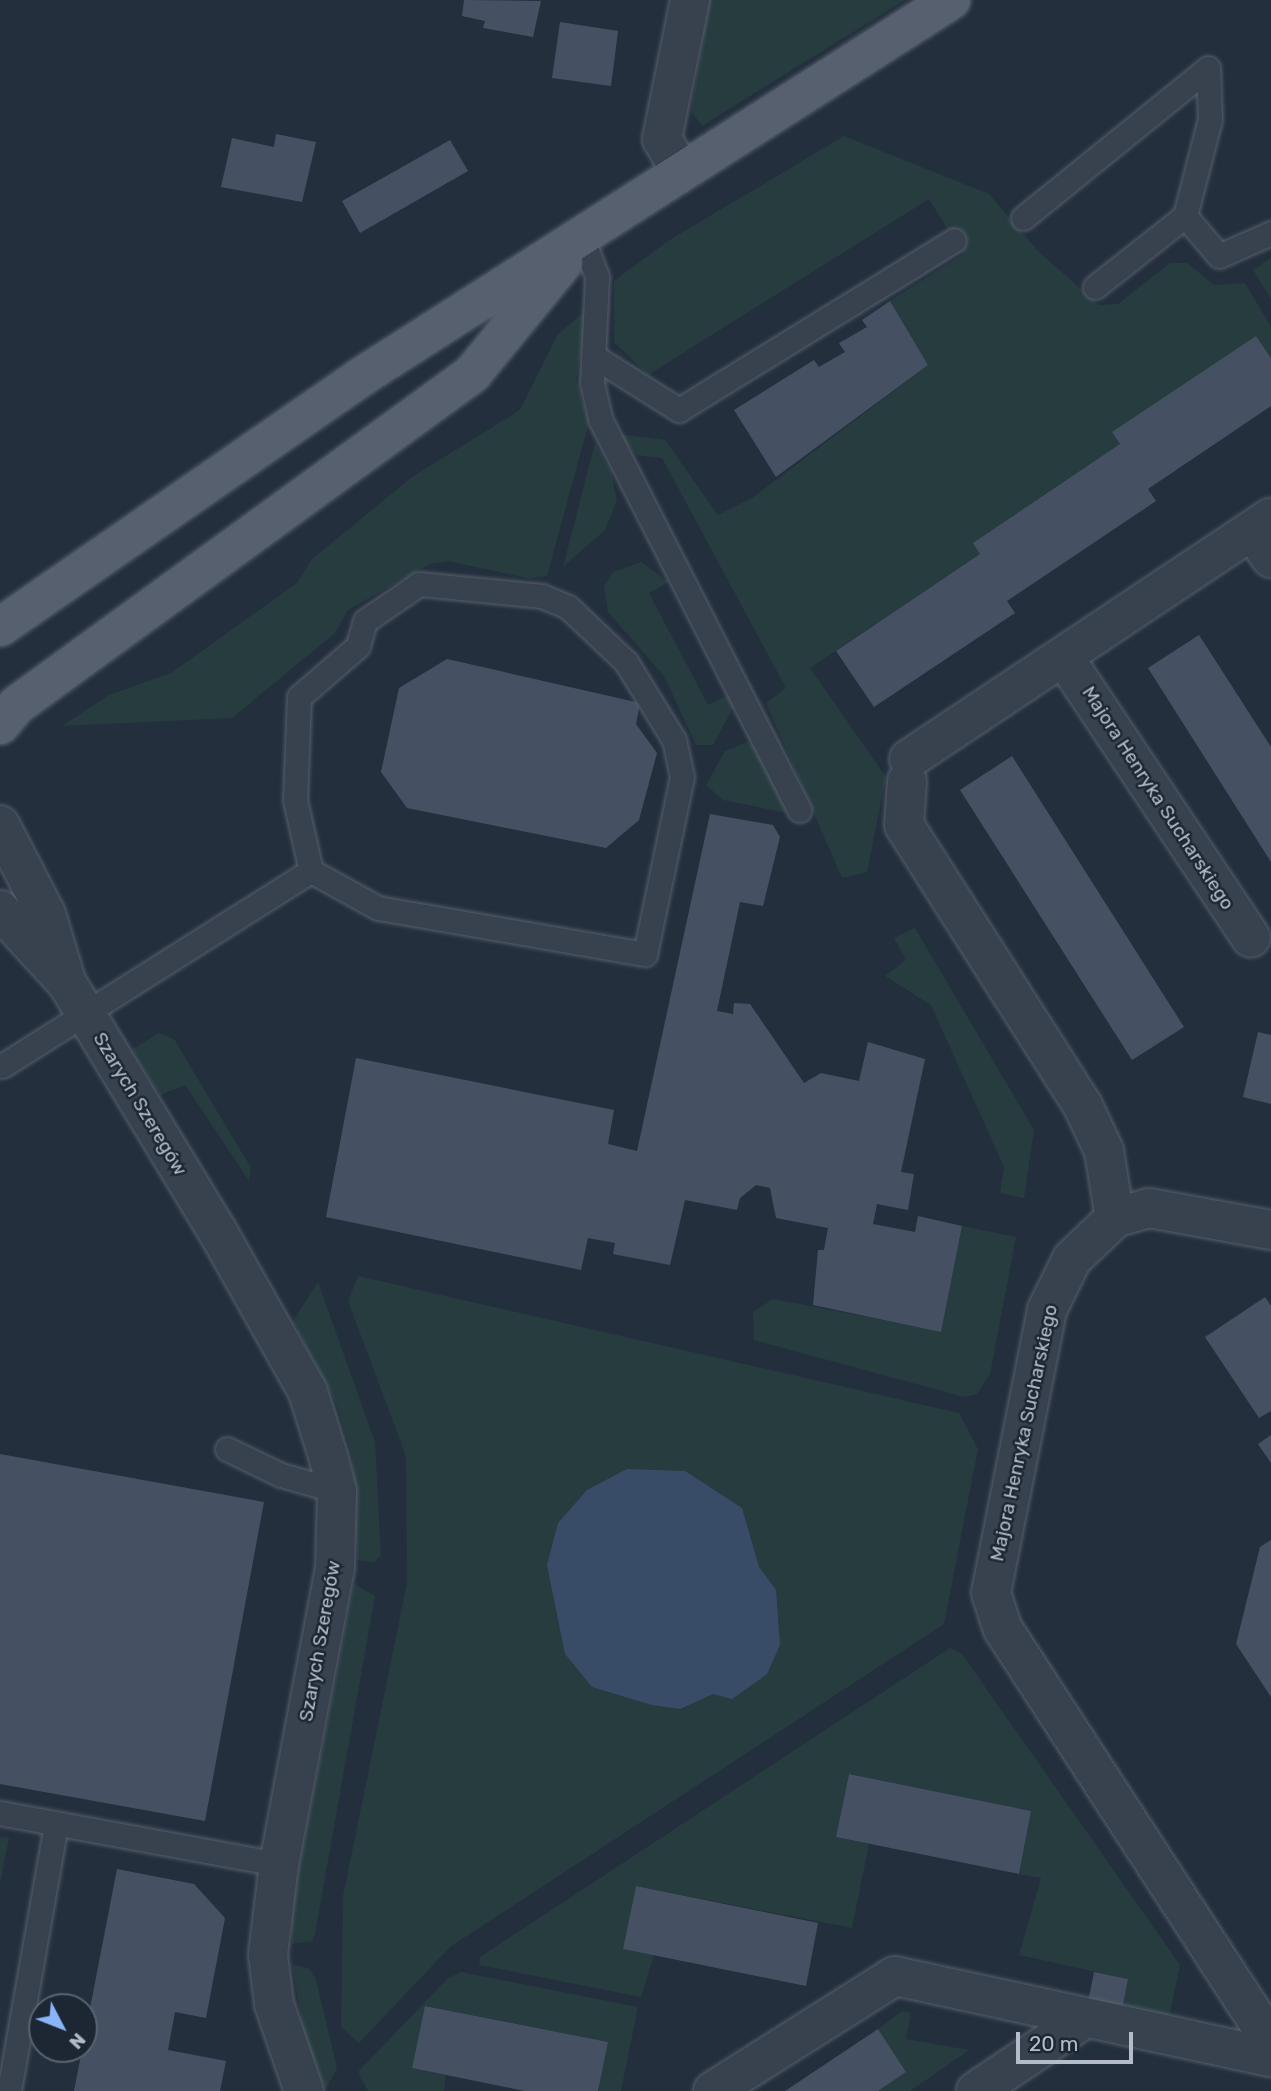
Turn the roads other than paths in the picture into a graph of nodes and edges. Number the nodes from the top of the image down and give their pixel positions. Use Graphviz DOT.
graph roads {
  1 [pos="691,0"];
  2 [pos="951,0"];
  3 [pos="681,171"];
  4 [pos="1185,216"];
  5 [pos="1023,218"];
  6 [pos="1271,233"];
  7 [pos="583,240"];
  8 [pos="954,240"];
  9 [pos="1095,287"];
  10 [pos="597,359"];
  11 [pos="1265,535"];
  12 [pos="0,627"];
  13 [pos="1065,659"];
  14 [pos="0,725"];
  15 [pos="799,810"];
  16 [pos="0,825"];
  17 [pos="311,872"];
  18 [pos="0,910"];
  19 [pos="1251,938"];
  20 [pos="75,997"];
  21 [pos="2,1066"];
  22 [pos="1115,1218"];
  23 [pos="1271,1230"];
  24 [pos="227,1449"];
  25 [pos="337,1491"];
  26 [pos="0,1813"];
  27 [pos="56,1824"];
  28 [pos="279,1864"];
  29 [pos="1085,2018"];
  30 [pos="1271,2042"];
  31 [pos="1271,2057"];
  32 [pos="296,2083"];
  33 [pos="9,2091"];
  34 [pos="713,2091"];
  35 [pos="976,2091"];
  1 -- 3 [label="street"];
  2 -- 3 [label="main road"];
  3 -- 7 [label="main road"];
  4 -- 5 [label="lane"];
  4 -- 6 [label="lane"];
  4 -- 9 [label="lane"];
  7 -- 10 [label="lane"];
  7 -- 12 [label="main road"];
  7 -- 14 [label="main road"];
  8 -- 10 [label="lane"];
  10 -- 15 [label="lane"];
  11 -- 13 [label="street"];
  13 -- 19 [label="street, Majora Henryka Sucharskiego"];
  13 -- 22 [label="street"];
  16 -- 20 [label="street, Szarych Szeregów"];
  17 -- 17 [label="lane"];
  17 -- 20 [label="lane"];
  18 -- 20 [label="street, Szarych Szeregów"];
  20 -- 21 [label="lane"];
  20 -- 25 [label="street, Szarych Szeregów"];
  22 -- 23 [label="street"];
  22 -- 30 [label="street, Majora Henryka Sucharskiego"];
  24 -- 25 [label="lane"];
  25 -- 28 [label="street, Szarych Szeregów"];
  26 -- 27 [label="lane"];
  27 -- 28 [label="lane"];
  27 -- 33 [label="lane"];
  28 -- 32 [label="street, Szarych Szeregów"];
  29 -- 31 [label="street"];
  29 -- 34 [label="street"];
  29 -- 35 [label="street"];
}
